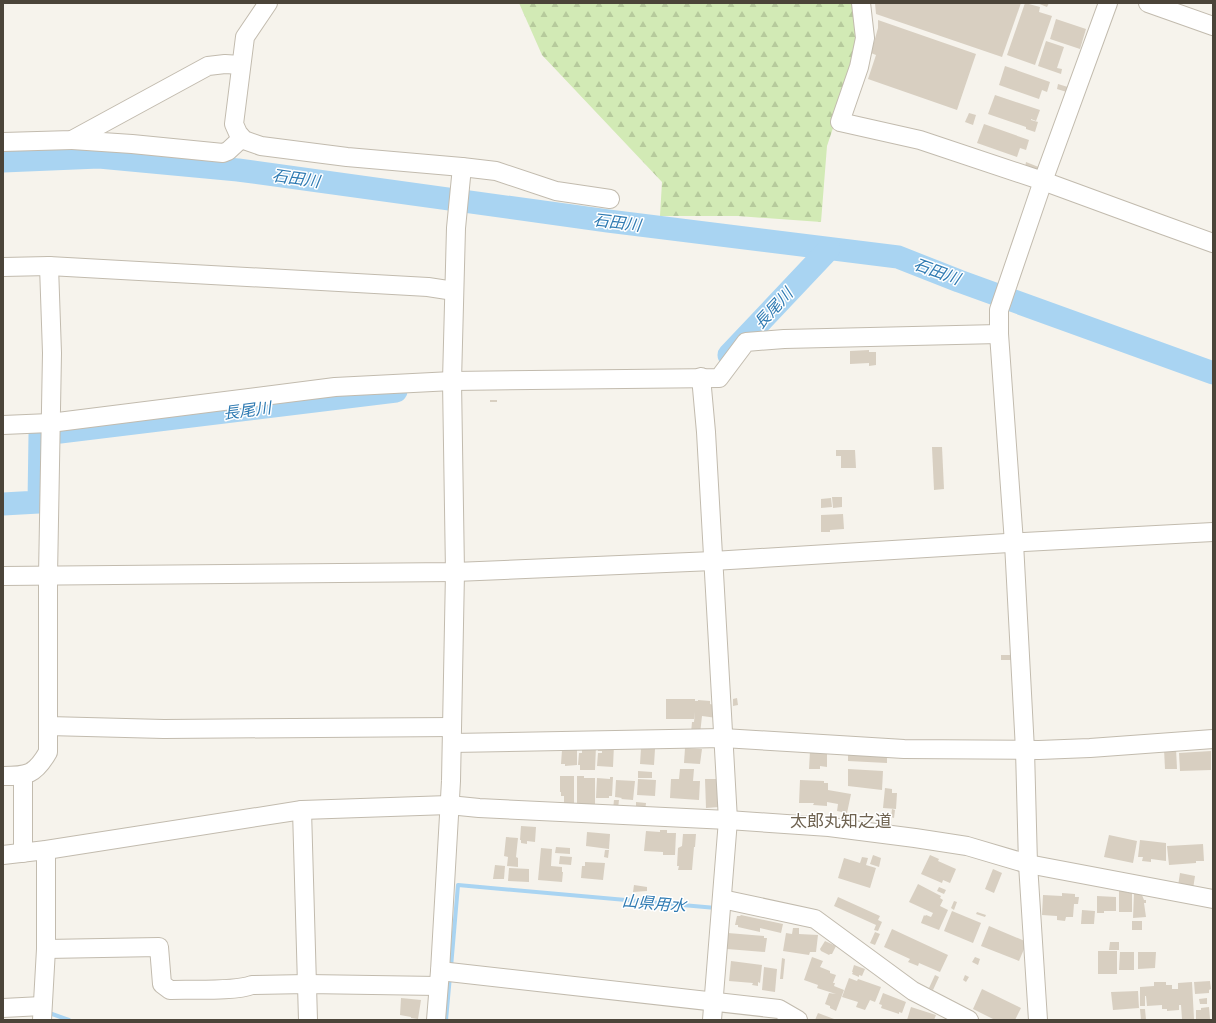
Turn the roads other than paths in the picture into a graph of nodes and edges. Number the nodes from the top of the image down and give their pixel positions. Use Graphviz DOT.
graph roads {
  1 [pos="268,3"];
  2 [pos="861,3"];
  3 [pos="1108,3"];
  4 [pos="1148,3"];
  5 [pos="1213,26"];
  6 [pos="241,65"];
  7 [pos="242,138"];
  8 [pos="72,140"];
  9 [pos="3,142"];
  10 [pos="462,173"];
  11 [pos="1043,181"];
  12 [pos="610,199"];
  13 [pos="1213,243"];
  14 [pos="49,266"];
  15 [pos="3,267"];
  16 [pos="454,291"];
  17 [pos="999,334"];
  18 [pos="702,377"];
  19 [pos="452,380"];
  20 [pos="50,423"];
  21 [pos="3,425"];
  22 [pos="1213,532"];
  23 [pos="1014,543"];
  24 [pos="713,561"];
  25 [pos="455,572"];
  26 [pos="3,576"];
  27 [pos="48,576"];
  28 [pos="48,726"];
  29 [pos="452,735"];
  30 [pos="722,738"];
  31 [pos="1213,739"];
  32 [pos="1025,750"];
  33 [pos="3,776"];
  34 [pos="23,776"];
  35 [pos="449,805"];
  36 [pos="302,810"];
  37 [pos="728,820"];
  38 [pos="46,850"];
  39 [pos="23,853"];
  40 [pos="3,855"];
  41 [pos="1028,864"];
  42 [pos="1213,899"];
  43 [pos="722,906"];
  44 [pos="46,949"];
  45 [pos="439,979"];
  46 [pos="307,984"];
  47 [pos="714,1002"];
  48 [pos="3,1008"];
  49 [pos="42,1013"];
  50 [pos="308,1020"];
  51 [pos="436,1020"];
  52 [pos="712,1020"];
  53 [pos="798,1020"];
  54 [pos="969,1020"];
  55 [pos="1038,1020"];
  1 -- 6 [label="street"];
  2 -- 11 [label="street"];
  3 -- 11 [label="street"];
  4 -- 5 [label="street"];
  6 -- 7 [label="street"];
  6 -- 8 [label="street"];
  7 -- 8 [label="street"];
  7 -- 10 [label="street"];
  8 -- 9 [label="street"];
  10 -- 12 [label="street"];
  10 -- 16 [label="street"];
  11 -- 13 [label="street"];
  11 -- 17 [label="street"];
  14 -- 15 [label="street"];
  14 -- 16 [label="street"];
  14 -- 20 [label="street"];
  16 -- 19 [label="street"];
  17 -- 18 [label="street"];
  17 -- 23 [label="street"];
  18 -- 19 [label="street"];
  18 -- 24 [label="street"];
  19 -- 20 [label="street"];
  19 -- 25 [label="street"];
  20 -- 21 [label="street"];
  20 -- 27 [label="street"];
  22 -- 23 [label="street"];
  23 -- 24 [label="street"];
  23 -- 32 [label="street"];
  24 -- 25 [label="street"];
  24 -- 30 [label="street"];
  25 -- 27 [label="street"];
  25 -- 29 [label="street"];
  26 -- 27 [label="street"];
  27 -- 28 [label="street"];
  28 -- 29 [label="street"];
  28 -- 34 [label="street"];
  29 -- 30 [label="street"];
  29 -- 35 [label="street"];
  30 -- 32 [label="street"];
  30 -- 37 [label="street"];
  31 -- 32 [label="street"];
  32 -- 41 [label="street"];
  33 -- 34 [label="street"];
  34 -- 39 [label="street"];
  35 -- 36 [label="street"];
  35 -- 37 [label="street"];
  35 -- 45 [label="street"];
  36 -- 38 [label="street"];
  36 -- 46 [label="street"];
  37 -- 41 [label="street"];
  37 -- 43 [label="street"];
  38 -- 39 [label="street"];
  38 -- 44 [label="street"];
  39 -- 40 [label="street"];
  41 -- 42 [label="street"];
  41 -- 55 [label="street"];
  43 -- 47 [label="street"];
  43 -- 54 [label="street"];
  44 -- 46 [label="street"];
  44 -- 49 [label="street"];
  45 -- 46 [label="street"];
  45 -- 47 [label="street"];
  45 -- 51 [label="street"];
  46 -- 50 [label="street"];
  47 -- 52 [label="street"];
  47 -- 53 [label="street"];
  48 -- 49 [label="street"];
}
